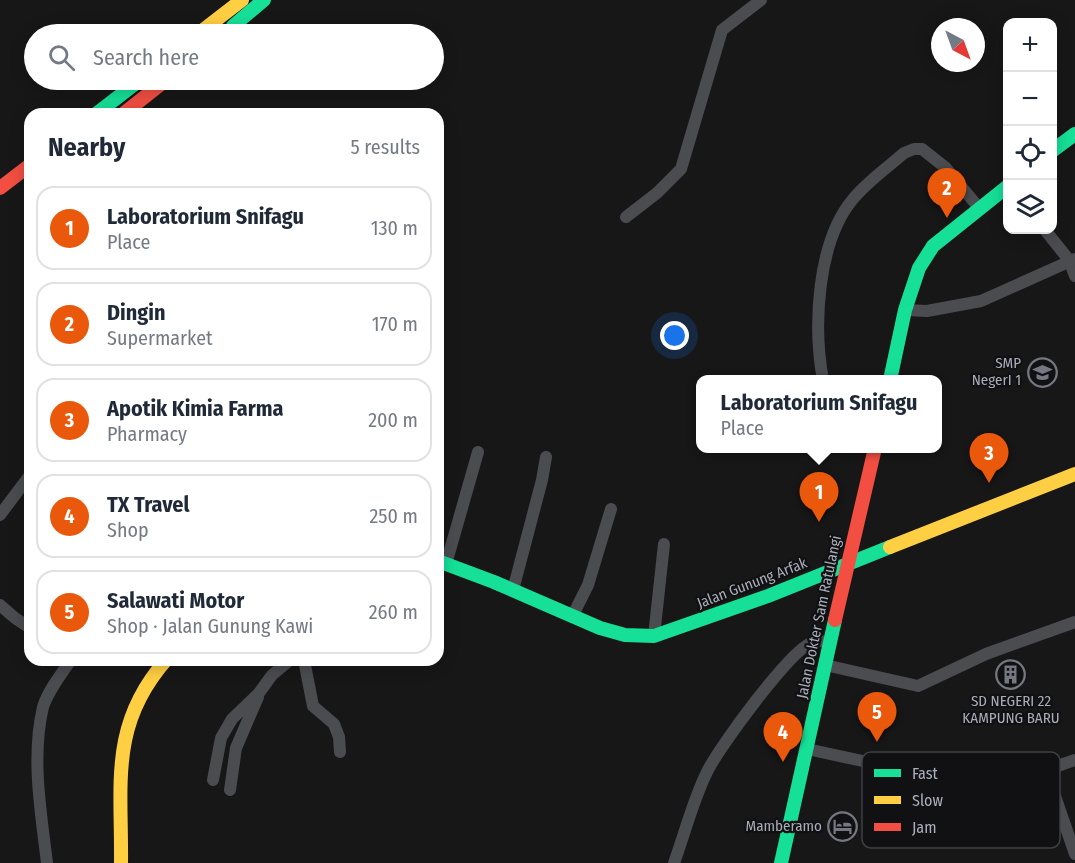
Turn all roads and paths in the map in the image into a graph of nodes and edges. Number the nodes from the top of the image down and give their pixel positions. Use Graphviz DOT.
graph roads {
  1 [pos="242,0"];
  2 [pos="264,0"];
  3 [pos="761,0"];
  4 [pos="211,24"];
  5 [pos="234,24"];
  6 [pos="127,90"];
  7 [pos="153,90"];
  8 [pos="104,108"];
  9 [pos="131,108"];
  10 [pos="1075,134"];
  11 [pos="1057,148"];
  12 [pos="24,170"];
  13 [pos="0,188"];
  14 [pos="1003,190"];
  15 [pos="980,208"];
  16 [pos="626,217"];
  17 [pos="1049,234"];
  18 [pos="1072,260"];
  19 [pos="1075,276"];
  20 [pos="904,310"];
  21 [pos="822,375"];
  22 [pos="891,375"];
  23 [pos="478,452"];
  24 [pos="874,453"];
  25 [pos="546,457"];
  26 [pos="1075,474"];
  27 [pos="24,483"];
  28 [pos="611,509"];
  29 [pos="0,515"];
  30 [pos="664,544"];
  31 [pos="444,556"];
  32 [pos="444,563"];
  33 [pos="847,563"];
  34 [pos="513,590"];
  35 [pos="0,604"];
  36 [pos="572,617"];
  37 [pos="1075,622"];
  38 [pos="24,624"];
  39 [pos="654,636"];
  40 [pos="830,642"];
  41 [pos="825,665"];
  42 [pos="66,666"];
  43 [pos="161,666"];
  44 [pos="283,666"];
  45 [pos="305,666"];
  46 [pos="259,693"];
  47 [pos="807,749"];
  48 [pos="340,752"];
  49 [pos="1075,760"];
  50 [pos="862,761"];
  51 [pos="1060,765"];
  52 [pos="213,780"];
  53 [pos="230,790"];
  54 [pos="1060,811"];
  55 [pos="1075,854"];
  56 [pos="47,863"];
  57 [pos="121,863"];
  58 [pos="674,863"];
  59 [pos="781,863"];
  1 -- 4 [label="main road"];
  2 -- 5 [label="main road"];
  3 -- 16 [label="street"];
  6 -- 8 [label="main road"];
  7 -- 9 [label="main road"];
  10 -- 11 [label="main road"];
  12 -- 13 [label="main road"];
  14 -- 15 [label="main road"];
  15 -- 20 [label="main road"];
  15 -- 21 [label="street"];
  17 -- 18 [label="street"];
  18 -- 19 [label="street"];
  18 -- 20 [label="street"];
  20 -- 22 [label="main road"];
  23 -- 31 [label="street"];
  24 -- 33 [label="main road, Jalan Dokter Sam Ratulangi"];
  25 -- 34 [label="street"];
  26 -- 33 [label="main road, Jalan Gunung Arfak"];
  27 -- 29 [label="street"];
  28 -- 36 [label="street"];
  30 -- 39 [label="street"];
  32 -- 34 [label="main road, Jalan Gunung Arfak"];
  33 -- 39 [label="main road, Jalan Gunung Arfak"];
  33 -- 40 [label="main road, Jalan Dokter Sam Ratulangi"];
  34 -- 36 [label="main road, Jalan Gunung Arfak"];
  35 -- 38 [label="street"];
  36 -- 39 [label="main road, Jalan Gunung Arfak"];
  37 -- 41 [label="street"];
  40 -- 41 [label="main road, Jalan Dokter Sam Ratulangi"];
  40 -- 58 [label="street"];
  41 -- 47 [label="main road, Jalan Dokter Sam Ratulangi"];
  42 -- 56 [label="street"];
  43 -- 57 [label="main road"];
  44 -- 46 [label="street"];
  45 -- 48 [label="street"];
  46 -- 52 [label="street"];
  46 -- 53 [label="street"];
  47 -- 50 [label="street"];
  47 -- 59 [label="main road, Jalan Dokter Sam Ratulangi"];
  49 -- 51 [label="street"];
  54 -- 55 [label="street"];
}
